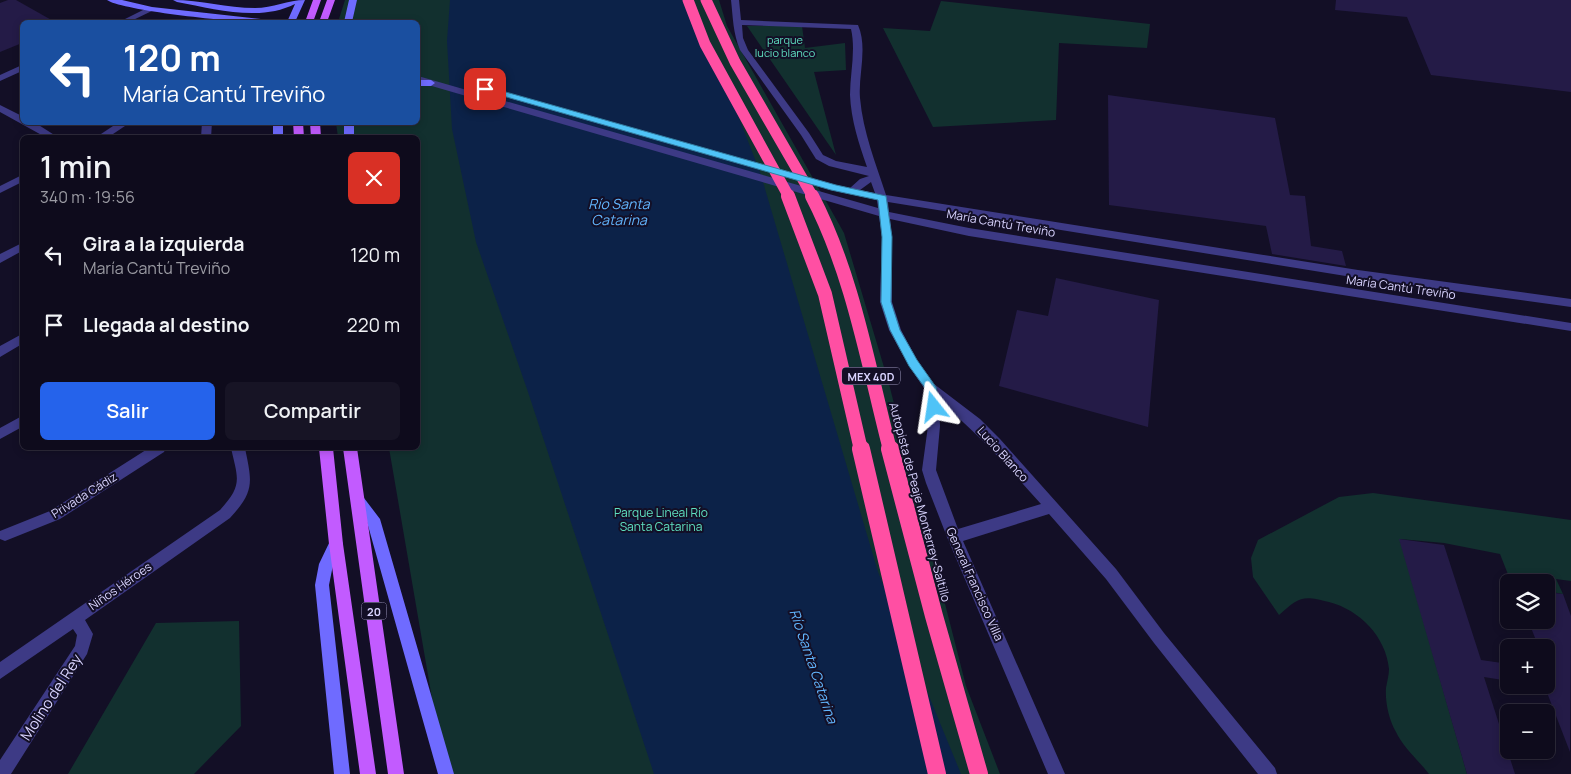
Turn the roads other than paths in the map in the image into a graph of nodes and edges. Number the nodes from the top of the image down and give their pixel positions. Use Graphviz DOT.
graph roads {
  1 [pos="111,0"];
  2 [pos="177,0"];
  3 [pos="297,0"];
  4 [pos="301,0"];
  5 [pos="317,0"];
  6 [pos="331,0"];
  7 [pos="353,0"];
  8 [pos="688,0"];
  9 [pos="706,0"];
  10 [pos="734,0"];
  11 [pos="152,9"];
  12 [pos="127,20"];
  13 [pos="246,20"];
  14 [pos="292,20"];
  15 [pos="310,20"];
  16 [pos="324,20"];
  17 [pos="348,20"];
  18 [pos="736,22"];
  19 [pos="20,69"];
  20 [pos="420,71"];
  21 [pos="0,78"];
  22 [pos="420,78"];
  23 [pos="435,80"];
  24 [pos="420,83"];
  25 [pos="0,108"];
  26 [pos="20,119"];
  27 [pos="31,125"];
  28 [pos="122,125"];
  29 [pos="50,135"];
  30 [pos="104,135"];
  31 [pos="874,172"];
  32 [pos="20,179"];
  33 [pos="0,190"];
  34 [pos="832,192"];
  35 [pos="851,192"];
  36 [pos="882,198"];
  37 [pos="885,212"];
  38 [pos="20,248"];
  39 [pos="0,259"];
  40 [pos="1571,304"];
  41 [pos="1571,327"];
  42 [pos="20,339"];
  43 [pos="0,352"];
  44 [pos="930,387"];
  45 [pos="20,422"];
  46 [pos="0,434"];
  47 [pos="156,450"];
  48 [pos="238,450"];
  49 [pos="326,450"];
  50 [pos="350,450"];
  51 [pos="359,502"];
  52 [pos="1052,507"];
  53 [pos="5,535"];
  54 [pos="954,538"];
  55 [pos="336,544"];
  56 [pos="75,618"];
  57 [pos="0,671"];
  58 [pos="1,774"];
  59 [pos="342,774"];
  60 [pos="368,774"];
  61 [pos="396,774"];
  62 [pos="446,774"];
  63 [pos="937,774"];
  64 [pos="979,774"];
  65 [pos="1057,774"];
  66 [pos="1269,774"];
  1 -- 11 [label="street"];
  2 -- 3 [label="street"];
  4 -- 14 [label="street"];
  5 -- 15 [label="main road"];
  6 -- 16 [label="main road"];
  7 -- 17 [label="street"];
  8 -- 63 [label="highway, MEX 40D, bridge"];
  9 -- 64 [label="highway, Autopista de Peaje Monterrey-Saltillo / MEX 40D, bridge"];
  10 -- 18 [label="street"];
  11 -- 12 [label="street"];
  11 -- 13 [label="street"];
  18 -- 31 [label="street"];
  18 -- 31 [label="street, Lucio Blanco"];
  19 -- 21 [label="street"];
  20 -- 23 [label="street"];
  22 -- 23 [label="street"];
  23 -- 24 [label="street"];
  23 -- 34 [label="street, María Cantú Treviño, bridge"];
  25 -- 26 [label="street"];
  27 -- 29 [label="street"];
  28 -- 30 [label="street"];
  31 -- 35 [label="street"];
  31 -- 36 [label="street, Lucio Blanco"];
  32 -- 33 [label="street"];
  34 -- 35 [label="street, María Cantú Treviño"];
  34 -- 37 [label="street, María Cantú Treviño"];
  35 -- 36 [label="street, María Cantú Treviño"];
  36 -- 37 [label="street, Lucio Blanco"];
  36 -- 40 [label="street, María Cantú Treviño"];
  37 -- 41 [label="street, María Cantú Treviño"];
  37 -- 44 [label="street, Lucio Blanco"];
  38 -- 39 [label="street"];
  42 -- 43 [label="street"];
  44 -- 52 [label="street, Lucio Blanco"];
  44 -- 54 [label="street, General Francisco Villa"];
  45 -- 46 [label="street"];
  47 -- 53 [label="street, Privada Cádiz"];
  48 -- 56 [label="street, Niños Héroes"];
  49 -- 55 [label="main road, 20"];
  50 -- 51 [label="main road, 20"];
  51 -- 61 [label="main road, 20"];
  51 -- 62 [label="street"];
  52 -- 54 [label="street"];
  52 -- 66 [label="street, Lucio Blanco"];
  54 -- 65 [label="street, General Francisco Villa"];
  55 -- 59 [label="street"];
  55 -- 60 [label="main road, 20"];
  56 -- 57 [label="street, Niños Héroes"];
  56 -- 58 [label="street, Molino del Rey"];
}
